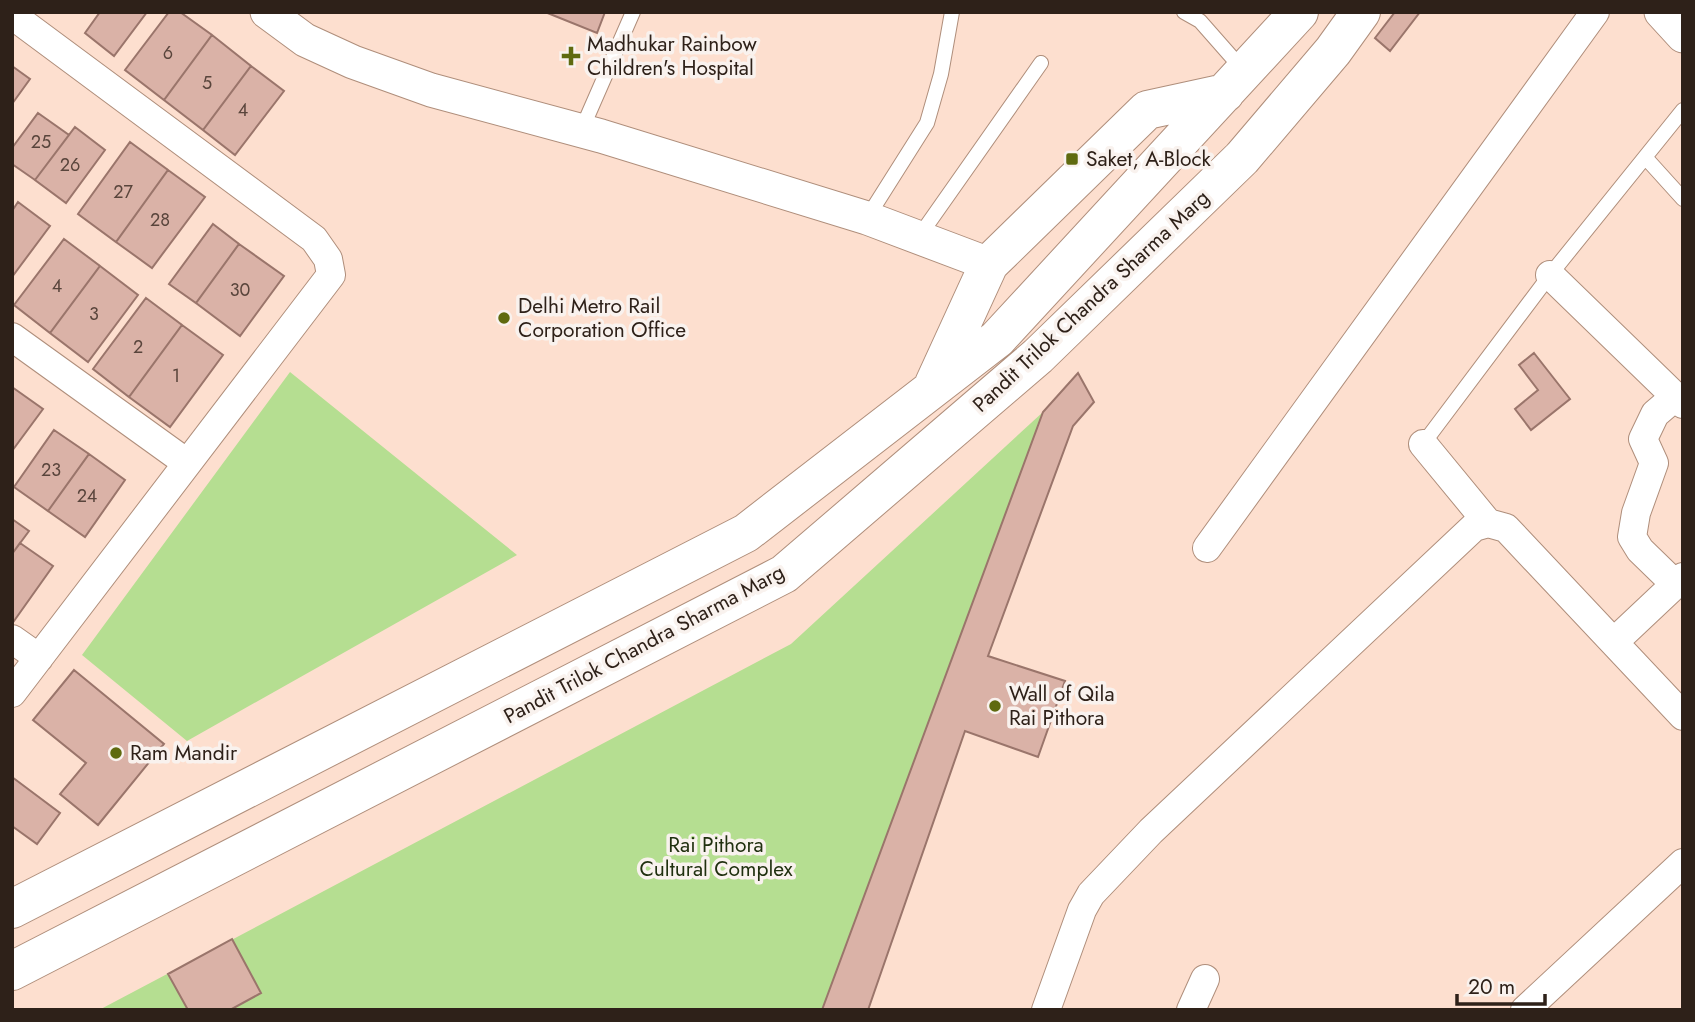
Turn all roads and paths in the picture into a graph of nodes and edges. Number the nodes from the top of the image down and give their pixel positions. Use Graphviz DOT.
graph roads {
  1 [pos="267,12"];
  2 [pos="633,12"];
  3 [pos="952,12"];
  4 [pos="1184,12"];
  5 [pos="1299,12"];
  6 [pos="1361,12"];
  7 [pos="1595,12"];
  8 [pos="1661,12"];
  9 [pos="12,15"];
  10 [pos="1683,36"];
  11 [pos="1041,62"];
  12 [pos="1235,83"];
  13 [pos="1683,110"];
  14 [pos="581,131"];
  15 [pos="1645,157"];
  16 [pos="1683,199"];
  17 [pos="867,218"];
  18 [pos="918,238"];
  19 [pos="989,264"];
  20 [pos="1550,275"];
  21 [pos="12,337"];
  22 [pos="932,389"];
  23 [pos="1679,400"];
  24 [pos="1423,444"];
  25 [pos="187,463"];
  26 [pos="1488,523"];
  27 [pos="1207,548"];
  28 [pos="1680,584"];
  29 [pos="12,639"];
  30 [pos="1614,642"];
  31 [pos="39,658"];
  32 [pos="12,693"];
  33 [pos="1683,716"];
  34 [pos="1683,863"];
  35 [pos="12,909"];
  36 [pos="12,971"];
  37 [pos="1205,979"];
  38 [pos="1046,1010"];
  39 [pos="1191,1010"];
  40 [pos="1525,1010"];
  1 -- 14 [label="street"];
  2 -- 14 [label="lane"];
  3 -- 17 [label="lane"];
  4 -- 12 [label="lane"];
  5 -- 12 [label="main road, Pandit Trilok Chandra Sharma Marg"];
  6 -- 36 [label="main road, Pandit Trilok Chandra Sharma Marg"];
  7 -- 27 [label="street"];
  8 -- 10 [label="street"];
  9 -- 25 [label="street"];
  11 -- 18 [label="lane"];
  12 -- 19 [label="main road"];
  12 -- 22 [label="main road, Pandit Trilok Chandra Sharma Marg"];
  13 -- 15 [label="lane"];
  14 -- 17 [label="street"];
  15 -- 16 [label="lane"];
  15 -- 20 [label="lane"];
  17 -- 18 [label="street"];
  18 -- 19 [label="street"];
  19 -- 22 [label="main road"];
  20 -- 23 [label="street"];
  20 -- 24 [label="lane"];
  21 -- 25 [label="street"];
  22 -- 35 [label="main road, Pandit Trilok Chandra Sharma Marg"];
  23 -- 28 [label="street"];
  24 -- 26 [label="street"];
  25 -- 31 [label="street"];
  26 -- 30 [label="street"];
  26 -- 38 [label="street"];
  28 -- 30 [label="street"];
  29 -- 31 [label="street"];
  30 -- 33 [label="street"];
  31 -- 32 [label="street"];
  34 -- 40 [label="street"];
  37 -- 39 [label="street"];
}
